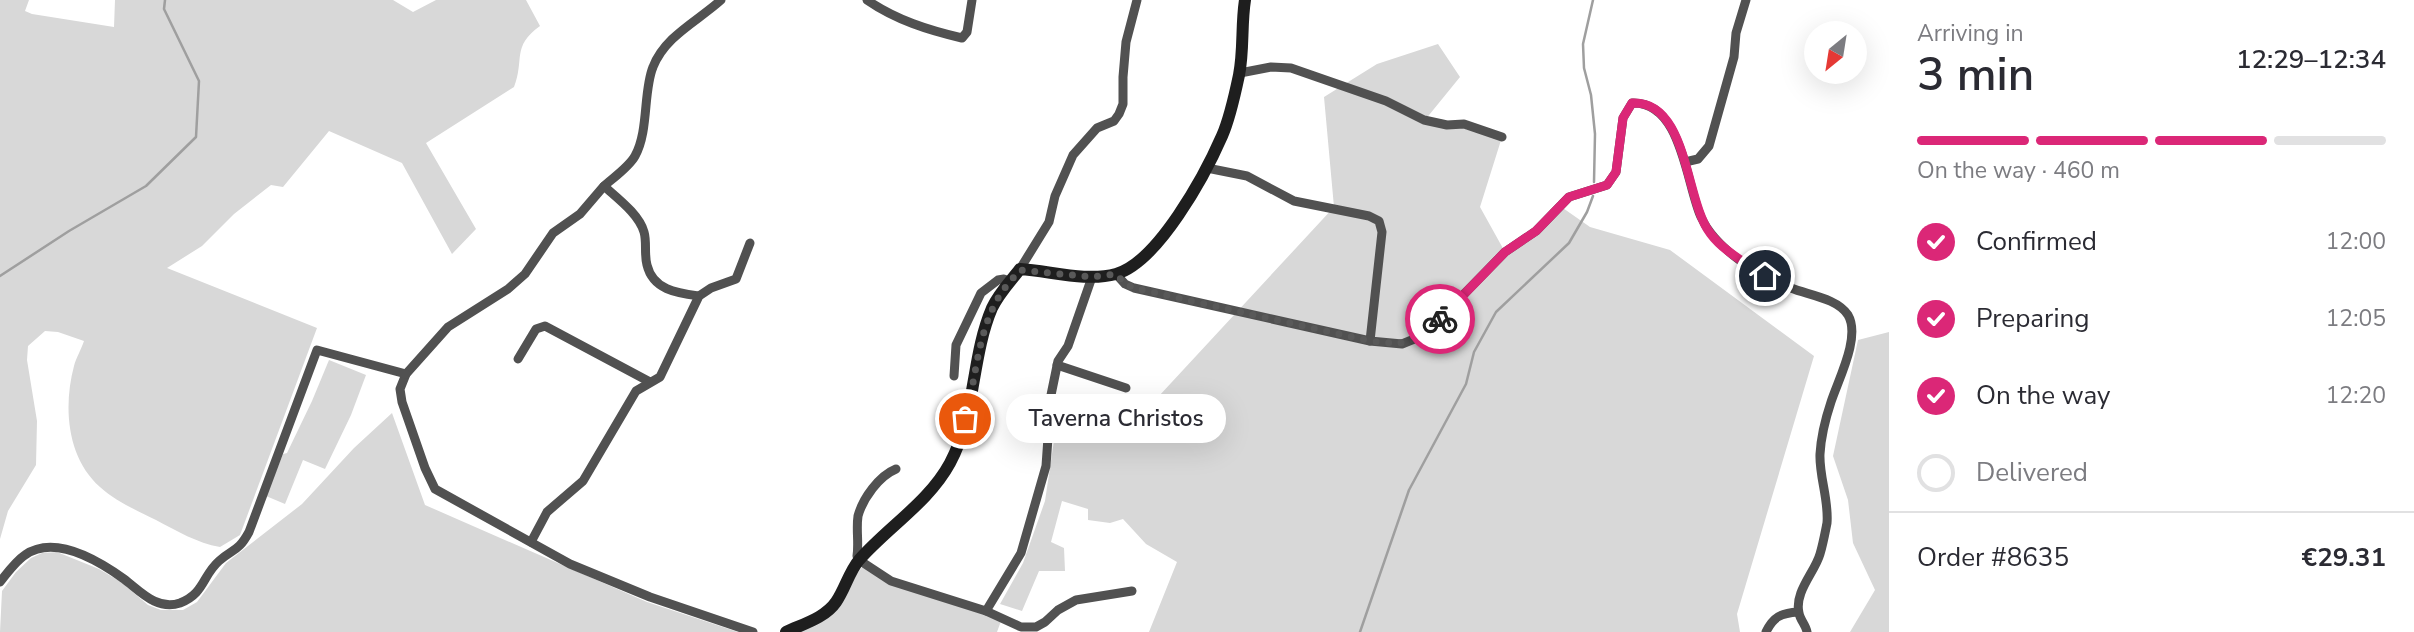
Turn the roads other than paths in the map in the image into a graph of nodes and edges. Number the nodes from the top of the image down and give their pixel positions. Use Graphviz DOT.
graph roads {
  1 [pos="721,0"];
  2 [pos="867,0"];
  3 [pos="972,0"];
  4 [pos="1137,0"];
  5 [pos="1245,0"];
  6 [pos="1746,0"];
  7 [pos="1240,73"];
  8 [pos="1502,137"];
  9 [pos="1685,162"];
  10 [pos="1206,168"];
  11 [pos="604,186"];
  12 [pos="750,243"];
  13 [pos="1020,270"];
  14 [pos="1116,274"];
  15 [pos="1092,277"];
  16 [pos="1010,282"];
  17 [pos="699,296"];
  18 [pos="1370,341"];
  19 [pos="519,359"];
  20 [pos="1057,365"];
  21 [pos="406,374"];
  22 [pos="954,376"];
  23 [pos="650,382"];
  24 [pos="1126,388"];
  25 [pos="896,469"];
  26 [pos="531,542"];
  27 [pos="859,560"];
  28 [pos="0,582"];
  29 [pos="1132,591"];
  30 [pos="986,611"];
  31 [pos="1798,612"];
  32 [pos="753,632"];
  33 [pos="786,632"];
  34 [pos="1766,632"];
  35 [pos="1807,632"];
  1 -- 11 [label="street"];
  2 -- 3 [label="street"];
  4 -- 13 [label="street"];
  5 -- 7 [label="street"];
  6 -- 9 [label="street"];
  7 -- 8 [label="street"];
  7 -- 10 [label="street"];
  9 -- 18 [label="street"];
  9 -- 31 [label="street"];
  10 -- 14 [label="street"];
  10 -- 18 [label="street"];
  11 -- 17 [label="street"];
  11 -- 21 [label="street"];
  12 -- 17 [label="street"];
  13 -- 15 [label="street"];
  13 -- 16 [label="street"];
  14 -- 15 [label="street"];
  14 -- 18 [label="street"];
  15 -- 20 [label="street"];
  16 -- 22 [label="street"];
  16 -- 27 [label="street"];
  17 -- 23 [label="street"];
  19 -- 23 [label="street"];
  20 -- 24 [label="street"];
  20 -- 30 [label="street"];
  21 -- 26 [label="street"];
  21 -- 28 [label="street"];
  23 -- 26 [label="street"];
  25 -- 27 [label="street"];
  26 -- 32 [label="street"];
  27 -- 30 [label="street"];
  27 -- 33 [label="street"];
  29 -- 30 [label="street"];
  31 -- 34 [label="street"];
  31 -- 35 [label="street"];
}
